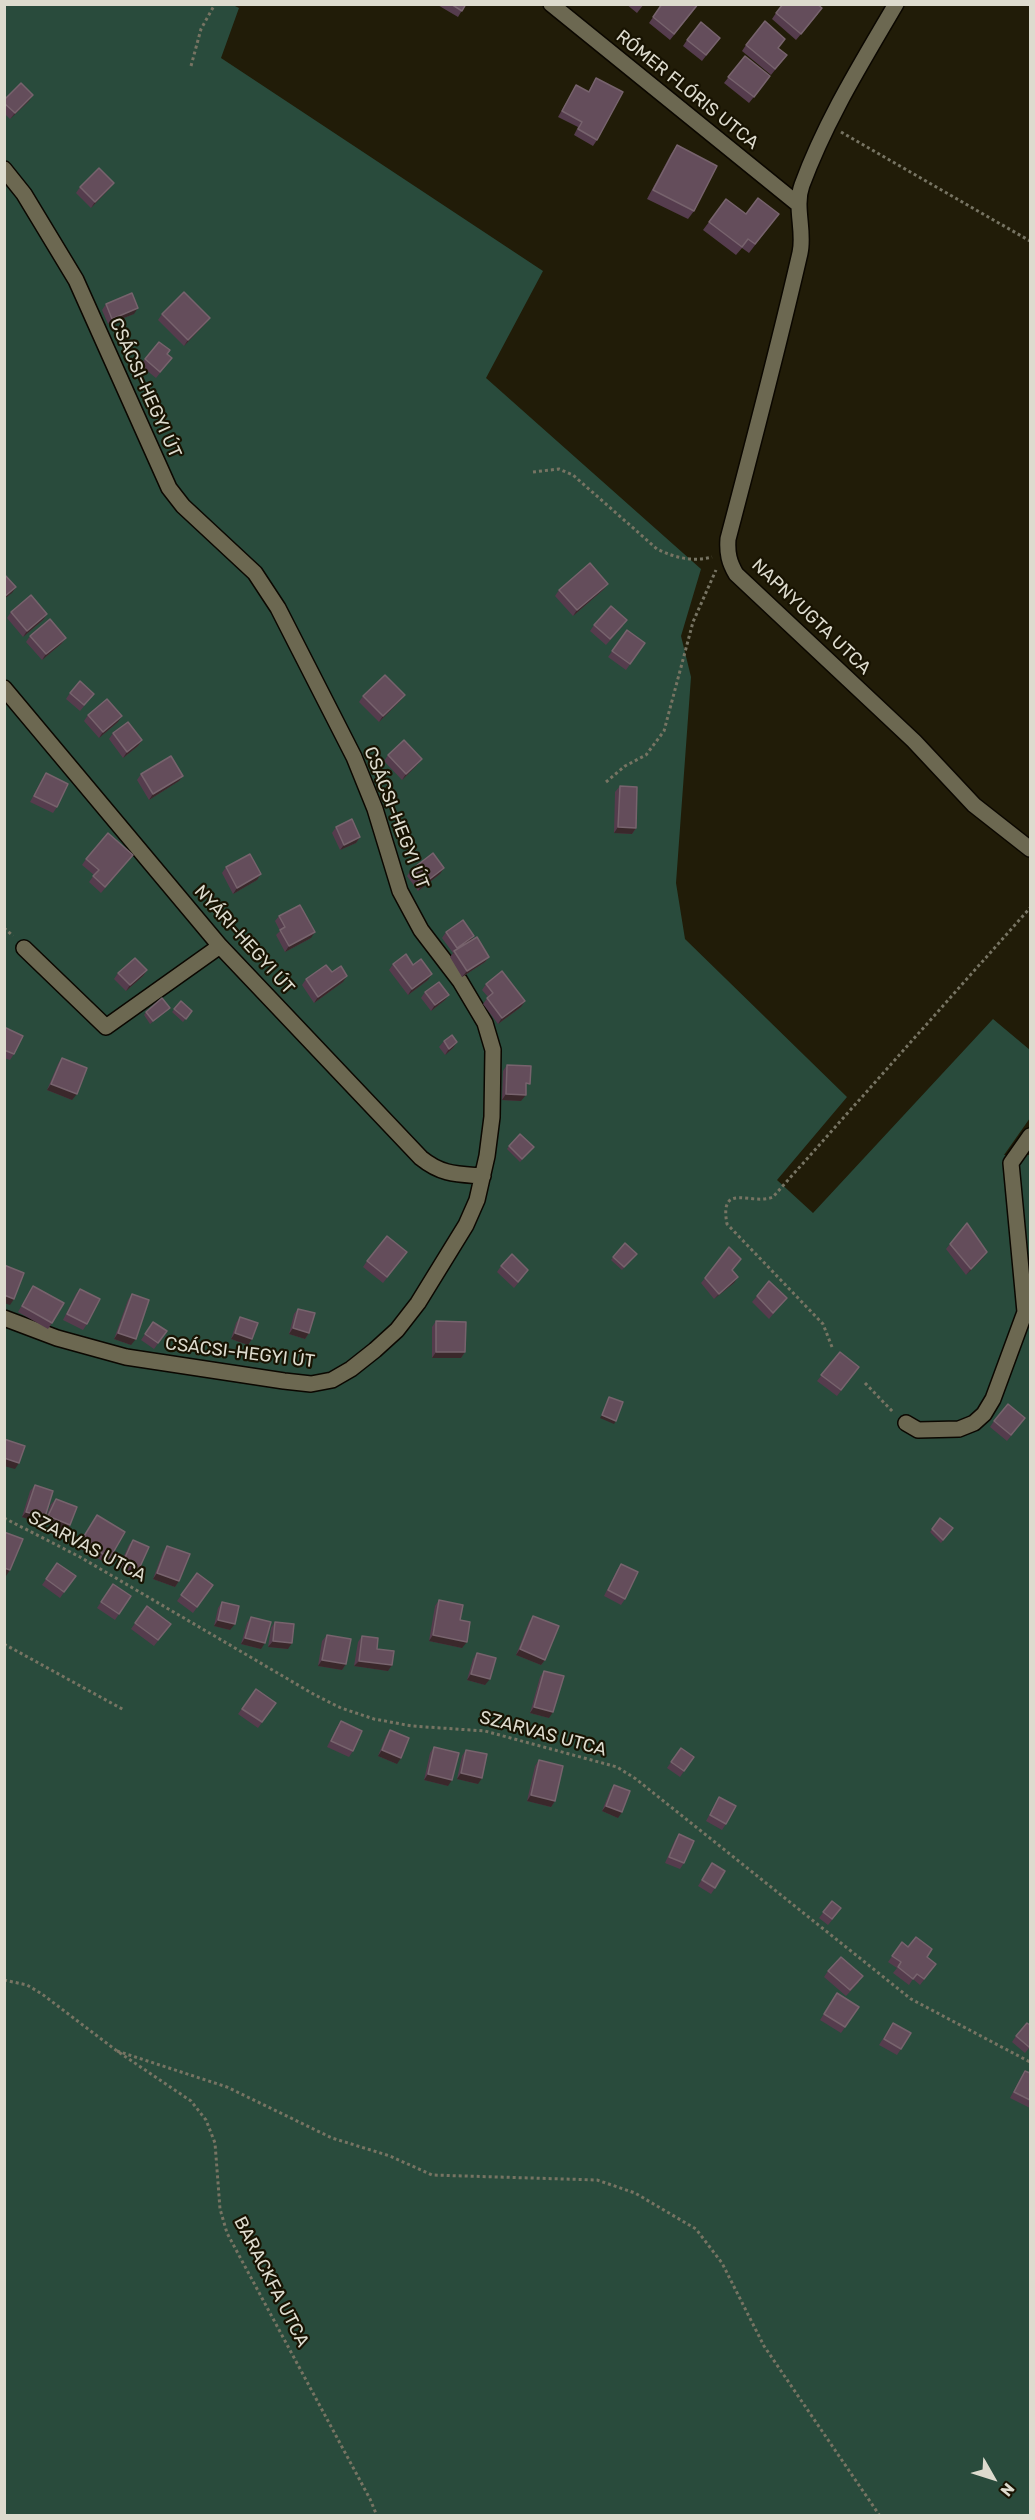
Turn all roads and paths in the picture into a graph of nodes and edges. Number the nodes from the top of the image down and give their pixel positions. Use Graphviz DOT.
graph roads {
  1 [pos="215,4"];
  2 [pos="551,4"];
  3 [pos="896,4"];
  4 [pos="191,66"];
  5 [pos="826,124"];
  6 [pos="4,169"];
  7 [pos="799,205"];
  8 [pos="1030,241"];
  9 [pos="533,472"];
  10 [pos="727,550"];
  11 [pos="4,688"];
  12 [pos="606,782"];
  13 [pos="1030,849"];
  14 [pos="1030,908"];
  15 [pos="220,946"];
  16 [pos="24,948"];
  17 [pos="1030,1136"];
  18 [pos="483,1176"];
  19 [pos="4,1318"];
  20 [pos="832,1347"];
  21 [pos="865,1383"];
  22 [pos="906,1423"];
  23 [pos="4,1518"];
  24 [pos="4,1644"];
  25 [pos="124,1710"];
  26 [pos="4,1980"];
  27 [pos="117,2051"];
  28 [pos="1030,2062"];
  29 [pos="376,2516"];
  30 [pos="880,2516"];
  1 -- 4 [label="path"];
  2 -- 7 [label="street, RÓMER FLÓRIS UTCA"];
  3 -- 5 [label="street"];
  5 -- 7 [label="street"];
  5 -- 8 [label="path"];
  6 -- 18 [label="street, CSÁCSI-HEGYI ÚT"];
  7 -- 10 [label="street"];
  9 -- 10 [label="path"];
  10 -- 12 [label="path"];
  10 -- 13 [label="street, NAPNYUGTA UTCA"];
  11 -- 15 [label="street, NYÁRI-HEGYI ÚT"];
  14 -- 20 [label="path"];
  15 -- 16 [label="street"];
  15 -- 18 [label="street, NYÁRI-HEGYI ÚT"];
  17 -- 22 [label="street"];
  18 -- 19 [label="street, CSÁCSI-HEGYI ÚT"];
  21 -- 22 [label="path"];
  23 -- 28 [label="path, SZARVAS UTCA"];
  24 -- 25 [label="path"];
  26 -- 27 [label="path, BARACKFA UTCA"];
  27 -- 29 [label="path, BARACKFA UTCA"];
  27 -- 30 [label="path"];
}
